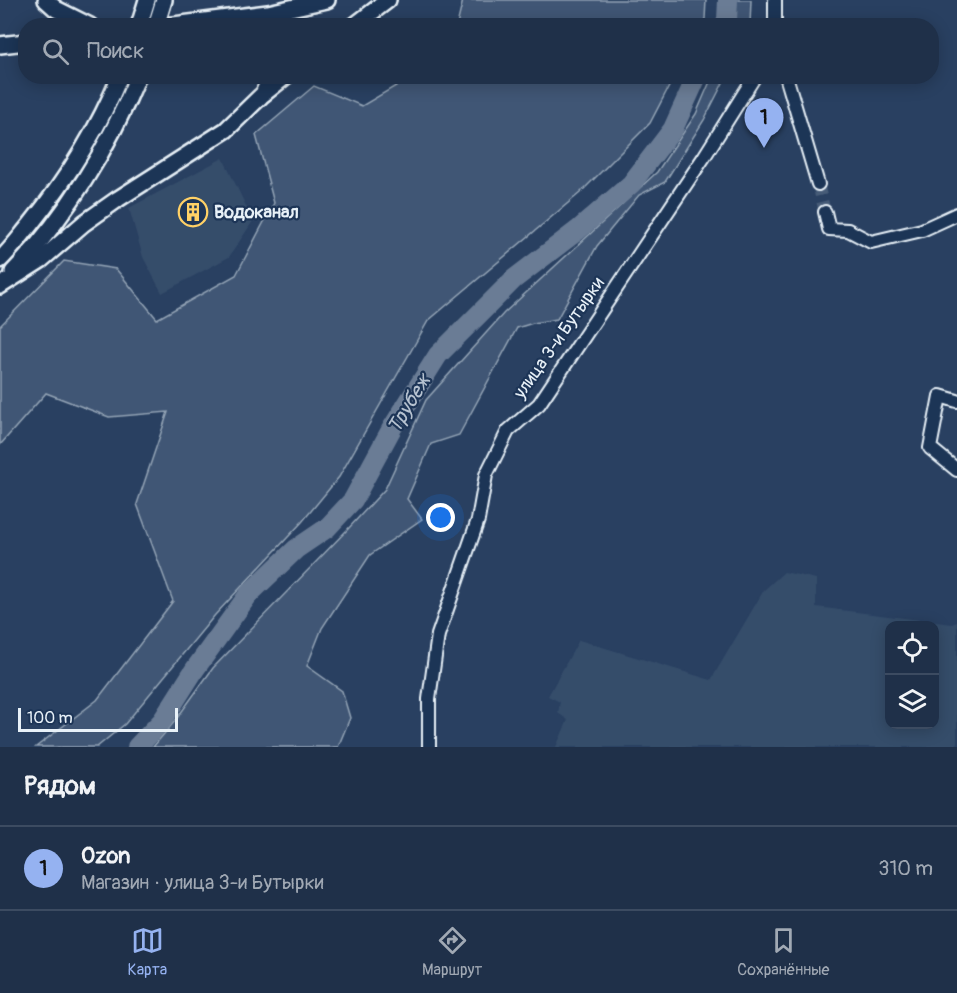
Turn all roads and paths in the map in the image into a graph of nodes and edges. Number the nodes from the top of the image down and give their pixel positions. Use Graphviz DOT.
graph roads {
  1 [pos="46,0"];
  2 [pos="147,0"];
  3 [pos="164,0"];
  4 [pos="327,0"];
  5 [pos="388,0"];
  6 [pos="775,0"];
  7 [pos="74,18"];
  8 [pos="141,18"];
  9 [pos="158,18"];
  10 [pos="274,18"];
  11 [pos="364,18"];
  12 [pos="776,18"];
  13 [pos="18,43"];
  14 [pos="0,45"];
  15 [pos="116,84"];
  16 [pos="135,84"];
  17 [pos="266,84"];
  18 [pos="276,84"];
  19 [pos="750,84"];
  20 [pos="788,84"];
  21 [pos="261,96"];
  22 [pos="817,179"];
  23 [pos="825,212"];
  24 [pos="956,216"];
  25 [pos="3,256"];
  26 [pos="0,285"];
  27 [pos="957,401"];
  28 [pos="957,470"];
  29 [pos="429,747"];
  1 -- 7 [label="main road"];
  2 -- 8 [label="main road"];
  3 -- 9 [label="main road"];
  4 -- 10 [label="main road"];
  5 -- 11 [label="main road"];
  6 -- 12 [label="street"];
  13 -- 14 [label="main road"];
  15 -- 25 [label="main road"];
  16 -- 26 [label="main road"];
  17 -- 21 [label="street"];
  18 -- 21 [label="main road"];
  19 -- 29 [label="street, улица 3-и Бутырки"];
  20 -- 22 [label="street"];
  21 -- 26 [label="main road"];
  23 -- 24 [label="street"];
  27 -- 28 [label="street"];
}
